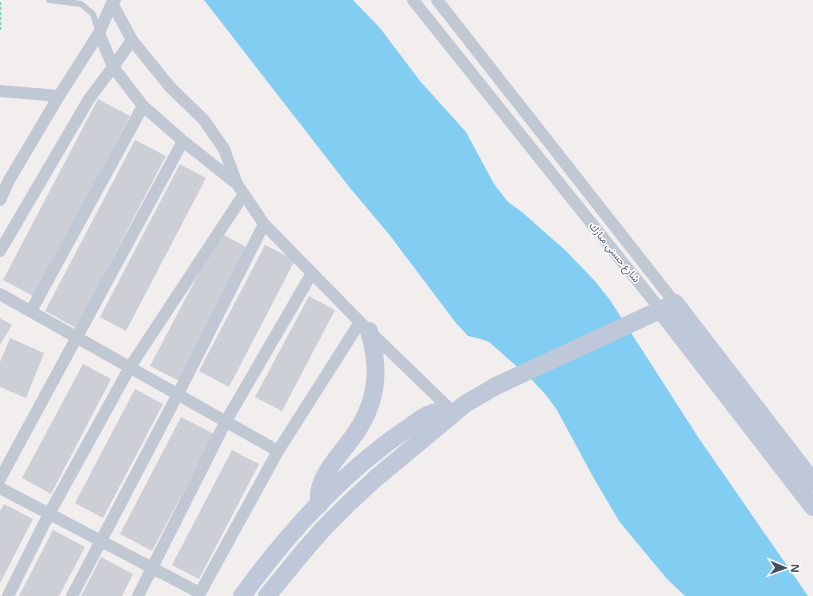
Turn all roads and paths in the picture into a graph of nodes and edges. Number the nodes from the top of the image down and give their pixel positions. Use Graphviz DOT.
graph roads {
  1 [pos="0,0"];
  2 [pos="49,0"];
  3 [pos="413,0"];
  4 [pos="437,0"];
  5 [pos="113,1"];
  6 [pos="0,30"];
  7 [pos="99,33"];
  8 [pos="132,40"];
  9 [pos="114,67"];
  10 [pos="0,91"];
  11 [pos="59,96"];
  12 [pos="143,106"];
  13 [pos="184,141"];
  14 [pos="4,181"];
  15 [pos="240,189"];
  16 [pos="0,200"];
  17 [pos="264,224"];
  18 [pos="0,251"];
  19 [pos="312,273"];
  20 [pos="0,294"];
  21 [pos="668,306"];
  22 [pos="31,311"];
  23 [pos="365,327"];
  24 [pos="77,337"];
  25 [pos="130,367"];
  26 [pos="178,394"];
  27 [pos="454,413"];
  28 [pos="226,421"];
  29 [pos="278,451"];
  30 [pos="0,479"];
  31 [pos="813,482"];
  32 [pos="0,488"];
  33 [pos="319,505"];
  34 [pos="813,507"];
  35 [pos="49,514"];
  36 [pos="101,541"];
  37 [pos="152,568"];
  38 [pos="8,596"];
  39 [pos="72,596"];
  40 [pos="138,596"];
  41 [pos="242,596"];
  42 [pos="267,596"];
  1 -- 6 [label="path"];
  2 -- 7 [label="lane"];
  3 -- 21 [label="street, شارع حسني مبارك"];
  4 -- 21 [label="street, شارع حسني مبارك"];
  5 -- 7 [label="street"];
  5 -- 8 [label="street"];
  7 -- 9 [label="street"];
  7 -- 11 [label="street"];
  8 -- 9 [label="street"];
  8 -- 15 [label="street"];
  9 -- 12 [label="street"];
  9 -- 18 [label="street"];
  10 -- 11 [label="street"];
  11 -- 14 [label="street"];
  12 -- 13 [label="street"];
  12 -- 22 [label="street"];
  13 -- 15 [label="street"];
  13 -- 24 [label="street"];
  14 -- 16 [label="street"];
  15 -- 17 [label="street"];
  15 -- 25 [label="street"];
  17 -- 19 [label="street"];
  17 -- 26 [label="street"];
  19 -- 23 [label="street"];
  19 -- 28 [label="street"];
  20 -- 22 [label="street"];
  21 -- 27 [label="main road"];
  21 -- 31 [label="main road, شارع حسني مبارك"];
  21 -- 34 [label="main road, شارع حسني مبارك"];
  22 -- 24 [label="street"];
  23 -- 27 [label="street"];
  23 -- 29 [label="street"];
  23 -- 33 [label="main road"];
  24 -- 25 [label="street"];
  24 -- 30 [label="street"];
  25 -- 26 [label="street"];
  25 -- 35 [label="street"];
  26 -- 28 [label="street"];
  26 -- 36 [label="street"];
  27 -- 33 [label="main road"];
  27 -- 42 [label="main road"];
  28 -- 29 [label="street"];
  28 -- 37 [label="street"];
  29 -- 37 [label="street"];
  32 -- 35 [label="street"];
  33 -- 41 [label="main road"];
  35 -- 36 [label="street"];
  35 -- 38 [label="street"];
  36 -- 37 [label="street"];
  36 -- 39 [label="street"];
  37 -- 40 [label="street"];
}
